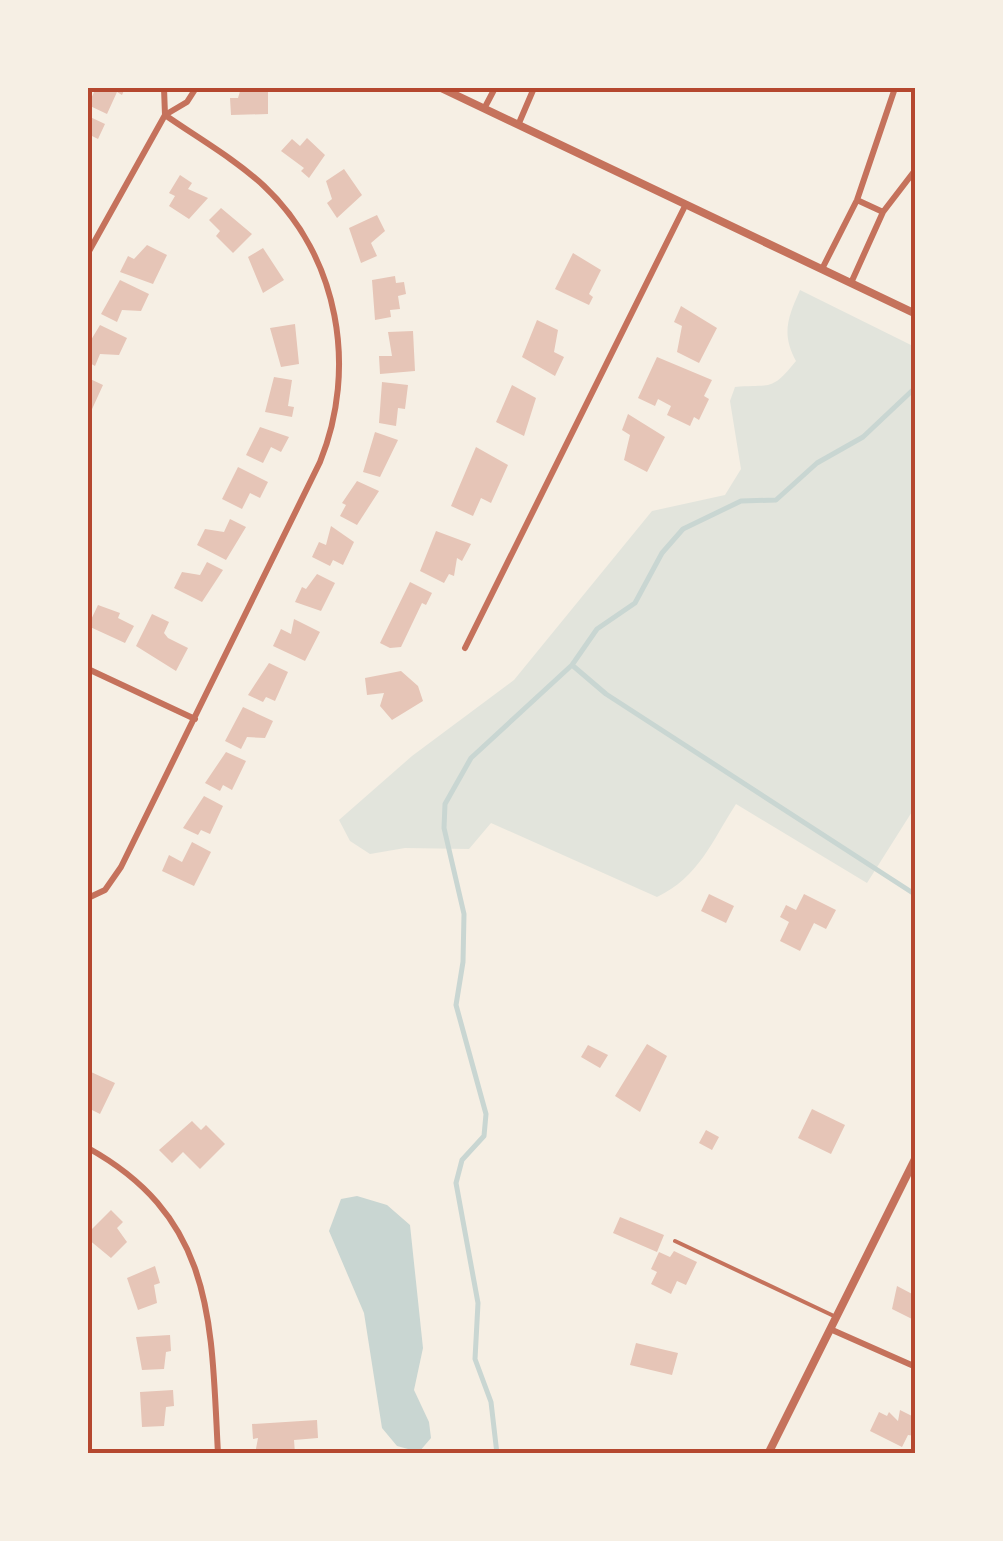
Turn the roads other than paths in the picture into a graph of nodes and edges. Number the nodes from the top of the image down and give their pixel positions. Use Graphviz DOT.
graph roads {
  1 [pos="164,88"];
  2 [pos="196,88"];
  3 [pos="441,88"];
  4 [pos="495,88"];
  5 [pos="534,88"];
  6 [pos="895,88"];
  7 [pos="485,107"];
  8 [pos="165,115"];
  9 [pos="519,124"];
  10 [pos="916,170"];
  11 [pos="857,200"];
  12 [pos="685,206"];
  13 [pos="882,212"];
  14 [pos="88,254"];
  15 [pos="822,269"];
  16 [pos="850,283"];
  17 [pos="916,314"];
  18 [pos="466,648"];
  19 [pos="88,669"];
  20 [pos="194,719"];
  21 [pos="88,898"];
  22 [pos="88,1148"];
  23 [pos="916,1156"];
  24 [pos="675,1242"];
  25 [pos="836,1317"];
  26 [pos="830,1329"];
  27 [pos="916,1367"];
  28 [pos="218,1454"];
  29 [pos="768,1454"];
  1 -- 8 [label="street"];
  2 -- 8 [label="street"];
  3 -- 7 [label="street"];
  4 -- 7 [label="street"];
  5 -- 9 [label="street"];
  6 -- 11 [label="street"];
  7 -- 9 [label="street"];
  8 -- 14 [label="street"];
  8 -- 20 [label="street"];
  9 -- 12 [label="street"];
  10 -- 13 [label="street"];
  11 -- 13 [label="street"];
  11 -- 15 [label="street"];
  12 -- 15 [label="street"];
  12 -- 18 [label="street"];
  13 -- 16 [label="street"];
  15 -- 16 [label="street"];
  16 -- 17 [label="street"];
  19 -- 20 [label="street"];
  20 -- 21 [label="street"];
  22 -- 28 [label="street"];
  23 -- 25 [label="street"];
  24 -- 25 [label="lane"];
  25 -- 26 [label="street"];
  26 -- 27 [label="street"];
  26 -- 29 [label="street"];
}
